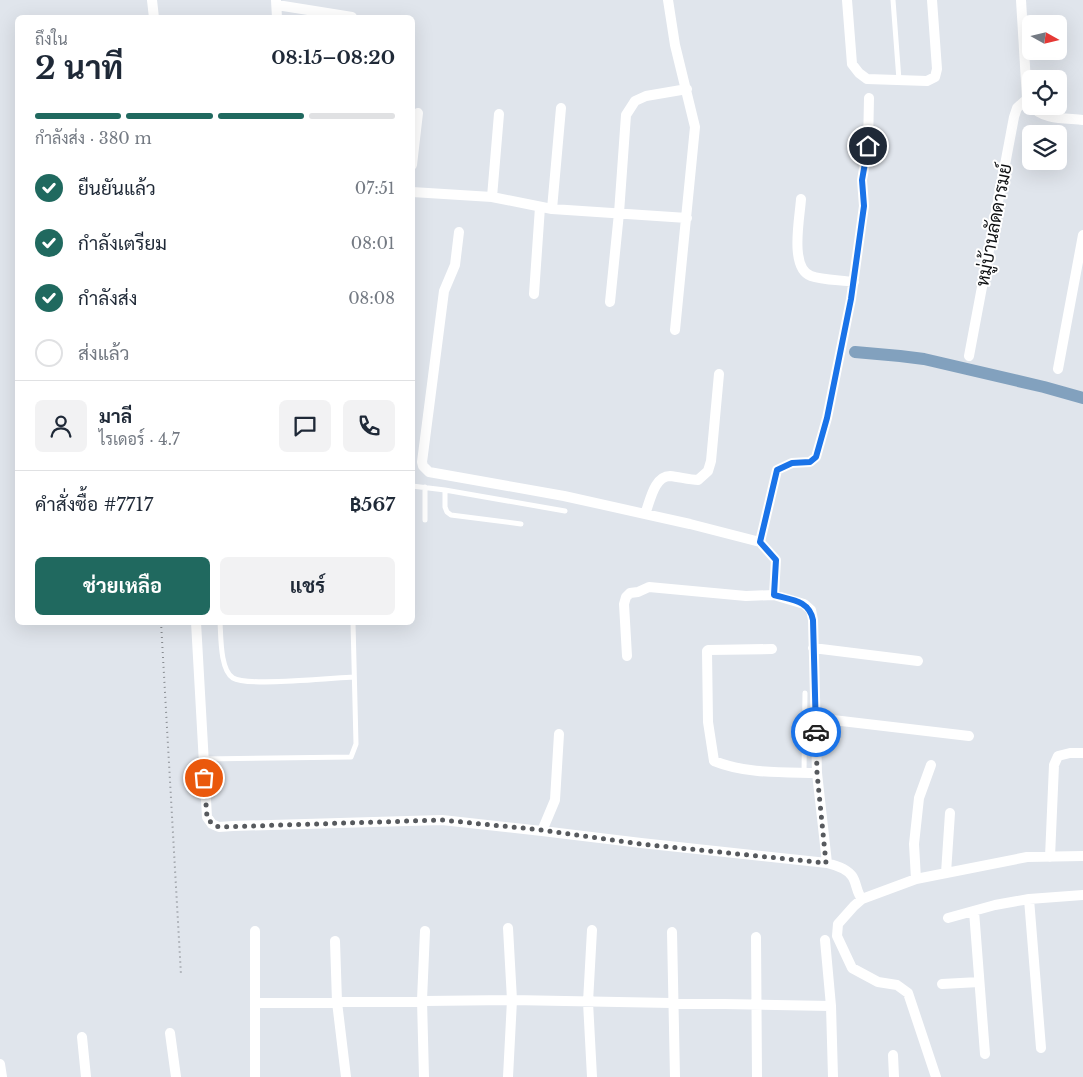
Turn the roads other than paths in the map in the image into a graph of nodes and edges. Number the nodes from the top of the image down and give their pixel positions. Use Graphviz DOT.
graph roads {
  1 [pos="152,0"];
  2 [pos="668,0"];
  3 [pos="848,0"];
  4 [pos="892,0"];
  5 [pos="932,0"];
  6 [pos="1021,0"];
  7 [pos="276,2"];
  8 [pos="154,15"];
  9 [pos="276,15"];
  10 [pos="342,15"];
  11 [pos="1027,70"];
  12 [pos="899,80"];
  13 [pos="687,89"];
  14 [pos="869,98"];
  15 [pos="1022,106"];
  16 [pos="561,108"];
  17 [pos="418,113"];
  18 [pos="499,114"];
  19 [pos="1047,115"];
  20 [pos="1083,120"];
  21 [pos="415,139"];
  22 [pos="415,192"];
  23 [pos="492,197"];
  24 [pos="801,199"];
  25 [pos="540,207"];
  26 [pos="552,209"];
  27 [pos="619,213"];
  28 [pos="687,218"];
  29 [pos="459,232"];
  30 [pos="1083,235"];
  31 [pos="854,282"];
  32 [pos="534,294"];
  33 [pos="610,302"];
  34 [pos="675,330"];
  35 [pos="969,356"];
  36 [pos="1058,369"];
  37 [pos="719,374"];
  38 [pos="415,486"];
  39 [pos="425,486"];
  40 [pos="445,490"];
  41 [pos="564,511"];
  42 [pos="645,514"];
  43 [pos="425,520"];
  44 [pos="521,524"];
  45 [pos="760,542"];
  46 [pos="774,595"];
  47 [pos="196,625"];
  48 [pos="220,625"];
  49 [pos="352,625"];
  50 [pos="813,648"];
  51 [pos="772,649"];
  52 [pos="627,656"];
  53 [pos="918,661"];
  54 [pos="353,677"];
  55 [pos="805,693"];
  56 [pos="816,718"];
  57 [pos="559,734"];
  58 [pos="969,736"];
  59 [pos="1083,753"];
  60 [pos="203,758"];
  61 [pos="931,764"];
  62 [pos="804,772"];
  63 [pos="817,773"];
  64 [pos="950,813"];
  65 [pos="542,830"];
  66 [pos="1083,856"];
  67 [pos="1050,857"];
  68 [pos="826,863"];
  69 [pos="946,873"];
  70 [pos="916,879"];
  71 [pos="1083,895"];
  72 [pos="862,899"];
  73 [pos="1029,899"];
  74 [pos="974,911"];
  75 [pos="948,918"];
  76 [pos="508,928"];
  77 [pos="592,930"];
  78 [pos="255,931"];
  79 [pos="425,931"];
  80 [pos="672,932"];
  81 [pos="756,937"];
  82 [pos="825,940"];
  83 [pos="335,941"];
  84 [pos="979,982"];
  85 [pos="942,984"];
  86 [pos="422,1000"];
  87 [pos="512,1000"];
  88 [pos="337,1002"];
  89 [pos="588,1002"];
  90 [pos="673,1002"];
  91 [pos="255,1003"];
  92 [pos="758,1003"];
  93 [pos="831,1006"];
  94 [pos="170,1033"];
  95 [pos="82,1037"];
  96 [pos="1041,1048"];
  97 [pos="985,1054"];
  98 [pos="892,1055"];
  99 [pos="0,1064"];
  100 [pos="2,1077"];
  101 [pos="86,1077"];
  102 [pos="176,1077"];
  103 [pos="255,1077"];
  104 [pos="346,1077"];
  105 [pos="424,1077"];
  106 [pos="508,1077"];
  107 [pos="592,1077"];
  108 [pos="675,1077"];
  109 [pos="757,1077"];
  110 [pos="833,1077"];
  111 [pos="894,1077"];
  112 [pos="936,1077"];
  1 -- 8 [label="street"];
  2 -- 13 [label="street"];
  3 -- 12 [label="street"];
  4 -- 12 [label="lane"];
  5 -- 12 [label="street"];
  6 -- 11 [label="street"];
  7 -- 9 [label="street"];
  7 -- 10 [label="street"];
  13 -- 27 [label="street"];
  13 -- 28 [label="street"];
  14 -- 31 [label="street"];
  15 -- 35 [label="street, หมู่บ้านลัดดารมย์"];
  16 -- 26 [label="street"];
  17 -- 21 [label="street"];
  18 -- 23 [label="street"];
  19 -- 20 [label="street"];
  22 -- 23 [label="street"];
  23 -- 25 [label="street"];
  24 -- 31 [label="street"];
  25 -- 26 [label="street"];
  25 -- 32 [label="street"];
  26 -- 27 [label="street"];
  27 -- 28 [label="street"];
  27 -- 33 [label="street"];
  28 -- 34 [label="street"];
  29 -- 42 [label="street"];
  30 -- 36 [label="street"];
  31 -- 45 [label="street"];
  37 -- 42 [label="street"];
  38 -- 39 [label="lane"];
  39 -- 40 [label="lane"];
  39 -- 43 [label="lane"];
  40 -- 41 [label="lane"];
  40 -- 44 [label="lane"];
  42 -- 45 [label="street"];
  45 -- 46 [label="street"];
  46 -- 50 [label="street"];
  46 -- 52 [label="street"];
  47 -- 60 [label="street"];
  48 -- 54 [label="lane"];
  49 -- 54 [label="lane"];
  50 -- 53 [label="street"];
  50 -- 56 [label="street"];
  51 -- 62 [label="street"];
  54 -- 60 [label="lane"];
  55 -- 62 [label="lane"];
  56 -- 58 [label="street"];
  56 -- 63 [label="street"];
  57 -- 65 [label="street"];
  59 -- 67 [label="street"];
  60 -- 65 [label="street"];
  61 -- 70 [label="street"];
  62 -- 63 [label="street"];
  63 -- 68 [label="street"];
  64 -- 69 [label="street"];
  65 -- 68 [label="street"];
  66 -- 67 [label="street"];
  67 -- 69 [label="street"];
  68 -- 72 [label="street"];
  69 -- 70 [label="street"];
  70 -- 72 [label="street"];
  71 -- 73 [label="street"];
  72 -- 112 [label="street"];
  73 -- 74 [label="street"];
  73 -- 96 [label="street"];
  74 -- 75 [label="street"];
  74 -- 84 [label="street"];
  76 -- 87 [label="street"];
  77 -- 89 [label="street"];
  78 -- 91 [label="street"];
  79 -- 86 [label="street"];
  80 -- 90 [label="street"];
  81 -- 92 [label="street"];
  82 -- 93 [label="street"];
  83 -- 88 [label="street"];
  84 -- 85 [label="street"];
  84 -- 97 [label="street"];
  86 -- 87 [label="street"];
  86 -- 88 [label="street"];
  86 -- 105 [label="street"];
  87 -- 89 [label="street"];
  87 -- 106 [label="street"];
  88 -- 91 [label="street"];
  88 -- 104 [label="street"];
  89 -- 90 [label="street"];
  89 -- 107 [label="street"];
  90 -- 92 [label="street"];
  90 -- 108 [label="street"];
  91 -- 103 [label="street"];
  92 -- 93 [label="street"];
  92 -- 109 [label="street"];
  93 -- 110 [label="street"];
  94 -- 102 [label="street"];
  95 -- 101 [label="street"];
  98 -- 111 [label="street"];
  99 -- 100 [label="street"];
}
